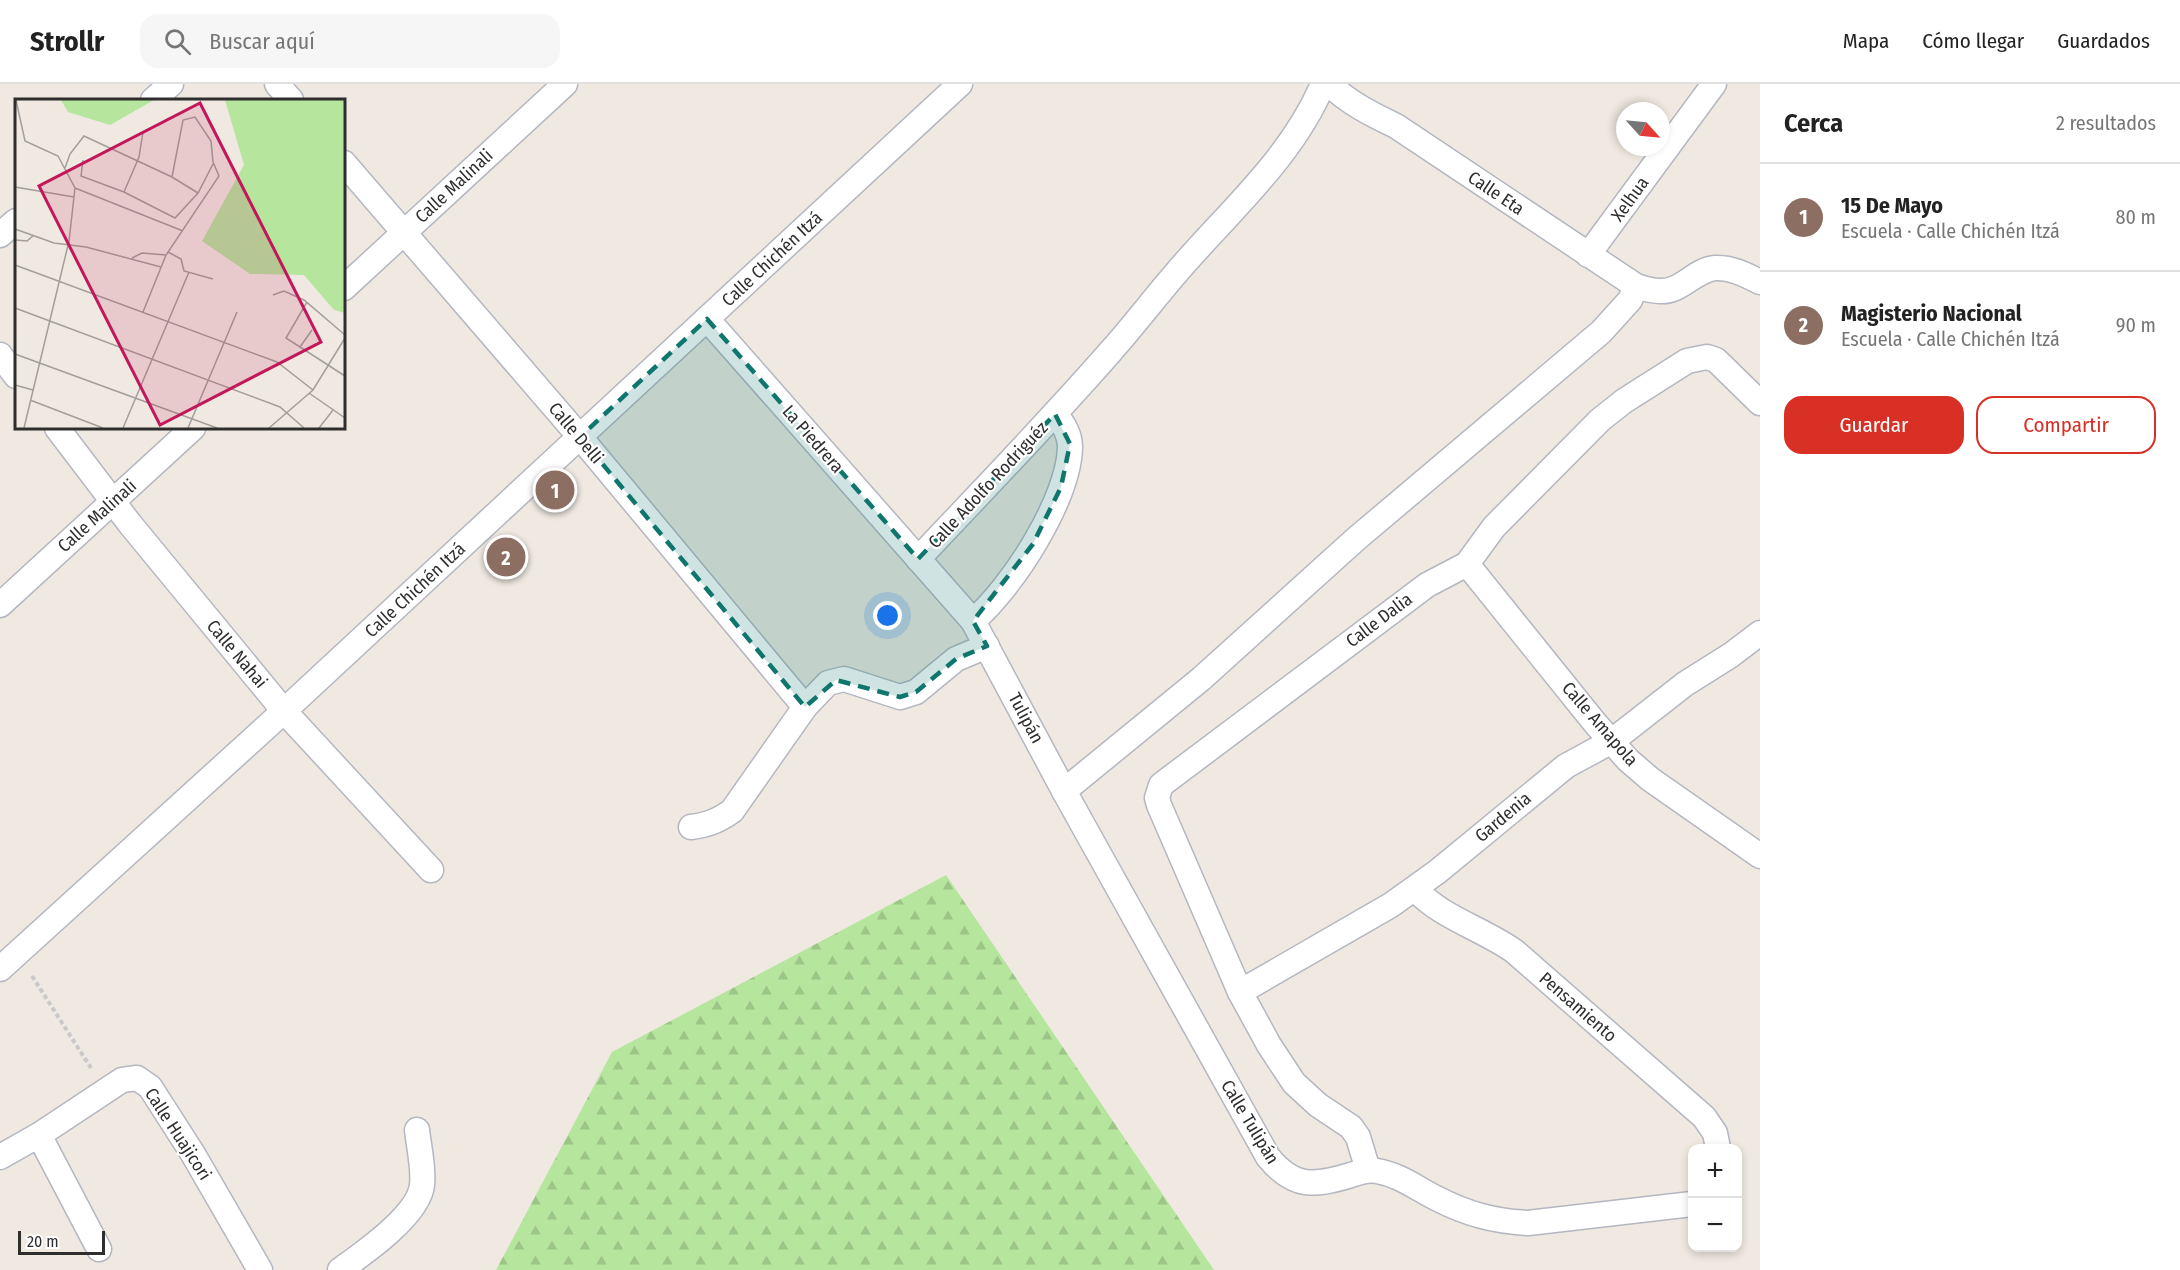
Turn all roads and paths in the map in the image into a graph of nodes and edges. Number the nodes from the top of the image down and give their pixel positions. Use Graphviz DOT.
graph roads {
  1 [pos="171,84"];
  2 [pos="277,84"];
  3 [pos="565,84"];
  4 [pos="960,84"];
  5 [pos="1323,84"];
  6 [pos="1329,84"];
  7 [pos="1714,84"];
  8 [pos="154,99"];
  9 [pos="290,99"];
  10 [pos="345,163"];
  11 [pos="15,222"];
  12 [pos="404,233"];
  13 [pos="0,235"];
  14 [pos="1588,255"];
  15 [pos="1760,282"];
  16 [pos="1636,286"];
  17 [pos="345,287"];
  18 [pos="707,319"];
  19 [pos="0,355"];
  20 [pos="15,375"];
  21 [pos="1760,403"];
  22 [pos="1055,414"];
  23 [pos="58,429"];
  24 [pos="192,429"];
  25 [pos="580,437"];
  26 [pos="113,501"];
  27 [pos="918,559"];
  28 [pos="1467,564"];
  29 [pos="0,605"];
  30 [pos="973,621"];
  31 [pos="1760,633"];
  32 [pos="987,646"];
  33 [pos="805,707"];
  34 [pos="284,711"];
  35 [pos="1612,741"];
  36 [pos="1064,791"];
  37 [pos="691,827"];
  38 [pos="1760,856"];
  39 [pos="431,870"];
  40 [pos="1415,889"];
  41 [pos="9,962"];
  42 [pos="1240,992"];
  43 [pos="106,1092"];
  44 [pos="417,1130"];
  45 [pos="39,1135"];
  46 [pos="1717,1144"];
  47 [pos="0,1157"];
  48 [pos="1368,1170"];
  49 [pos="1688,1204"];
  50 [pos="99,1249"];
  51 [pos="260,1270"];
  52 [pos="340,1270"];
  1 -- 8 [label="street"];
  2 -- 9 [label="street"];
  3 -- 12 [label="street, Calle Malinali"];
  4 -- 18 [label="street, Calle Chichén Itzá"];
  5 -- 22 [label="street, Calle Adolfo Rodriguéz"];
  6 -- 14 [label="street, Calle Eta"];
  7 -- 14 [label="street, Xelhua"];
  10 -- 12 [label="street, Calle Delli"];
  11 -- 13 [label="street"];
  12 -- 17 [label="street, Calle Malinali"];
  12 -- 25 [label="street, Calle Delli"];
  14 -- 16 [label="street, Calle Eta"];
  15 -- 16 [label="street, Calle Eta"];
  16 -- 36 [label="street"];
  18 -- 25 [label="street, Calle Chichén Itzá"];
  18 -- 27 [label="street, La Piedrera"];
  19 -- 20 [label="street"];
  21 -- 28 [label="street, Calle Dalia"];
  22 -- 27 [label="street, Calle Adolfo Rodriguéz"];
  22 -- 30 [label="street"];
  23 -- 26 [label="street, Calle Nahai"];
  24 -- 26 [label="street, Calle Malinali"];
  25 -- 33 [label="street, Calle Delli"];
  25 -- 34 [label="street, Calle Chichén Itzá"];
  26 -- 29 [label="street, Calle Malinali"];
  26 -- 34 [label="street, Calle Nahai"];
  27 -- 30 [label="street, Calle Adolfo Rodriguéz"];
  28 -- 35 [label="street, Calle Amapola"];
  28 -- 42 [label="street, Calle Dalia"];
  30 -- 32 [label="street, Calle Adolfo Rodriguéz"];
  31 -- 35 [label="street, Gardenia"];
  32 -- 33 [label="street"];
  32 -- 36 [label="street, Tulipán"];
  33 -- 37 [label="street"];
  34 -- 39 [label="street, Calle Nahai"];
  34 -- 41 [label="street, Calle Chichén Itzá"];
  35 -- 38 [label="street, Calle Amapola"];
  35 -- 40 [label="street, Gardenia"];
  36 -- 48 [label="street, Calle Tulipán"];
  40 -- 42 [label="street, Gardenia"];
  40 -- 46 [label="street, Pensamiento"];
  41 -- 43 [label="path"];
  42 -- 48 [label="street, Calle Dalia"];
  43 -- 45 [label="street"];
  43 -- 51 [label="street, Calle Huajicori"];
  44 -- 52 [label="street"];
  45 -- 47 [label="street"];
  45 -- 50 [label="street"];
  48 -- 49 [label="street"];
}
